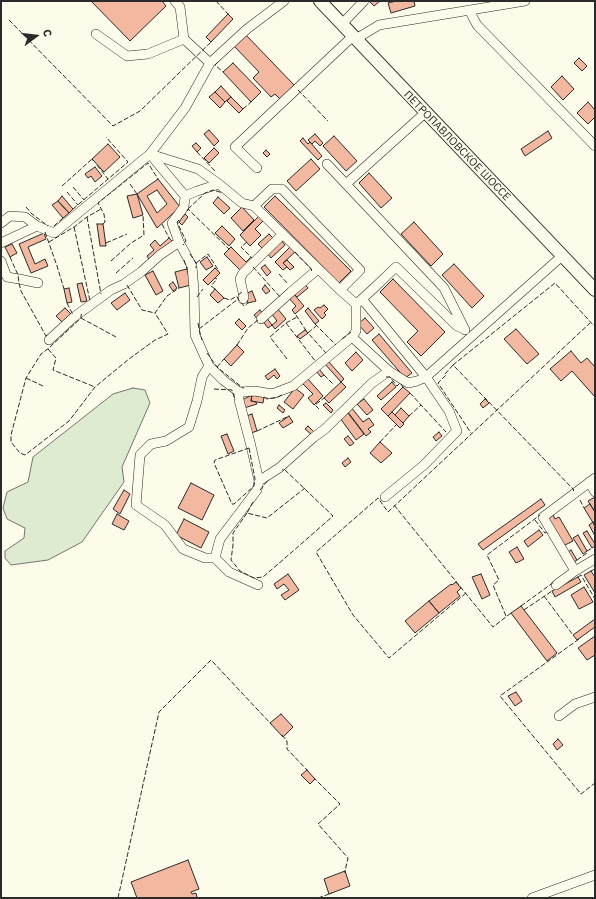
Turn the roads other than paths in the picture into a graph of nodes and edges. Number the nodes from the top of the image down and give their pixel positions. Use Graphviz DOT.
graph roads {
  1 [pos="175,1"];
  2 [pos="284,1"];
  3 [pos="320,1"];
  4 [pos="364,1"];
  5 [pos="525,1"];
  6 [pos="469,10"];
  7 [pos="342,24"];
  8 [pos="96,34"];
  9 [pos="354,37"];
  10 [pos="184,39"];
  11 [pos="210,63"];
  12 [pos="426,112"];
  13 [pos="595,146"];
  14 [pos="150,154"];
  15 [pos="327,164"];
  16 [pos="257,168"];
  17 [pos="219,184"];
  18 [pos="346,184"];
  19 [pos="185,196"];
  20 [pos="254,206"];
  21 [pos="1,223"];
  22 [pos="37,226"];
  23 [pos="283,234"];
  24 [pos="179,242"];
  25 [pos="1,243"];
  26 [pos="562,256"];
  27 [pos="1,261"];
  28 [pos="318,269"];
  29 [pos="38,284"];
  30 [pos="340,290"];
  31 [pos="595,290"];
  32 [pos="243,299"];
  33 [pos="359,302"];
  34 [pos="261,319"];
  35 [pos="464,329"];
  36 [pos="352,337"];
  37 [pos="470,337"];
  38 [pos="49,340"];
  39 [pos="209,366"];
  40 [pos="389,371"];
  41 [pos="426,377"];
  42 [pos="239,392"];
  43 [pos="592,480"];
  44 [pos="259,481"];
  45 [pos="595,492"];
  46 [pos="385,497"];
  47 [pos="215,558"];
  48 [pos="595,559"];
  49 [pos="575,571"];
  50 [pos="258,585"];
  51 [pos="556,585"];
  52 [pos="595,697"];
  53 [pos="559,716"];
  54 [pos="595,875"];
  55 [pos="532,898"];
  1 -- 10 [label="street"];
  2 -- 11 [label="street"];
  3 -- 7 [label="main road, ПЕТРОПАВЛОВСКОЕ ШОССЕ"];
  4 -- 7 [label="street"];
  5 -- 6 [label="street"];
  6 -- 9 [label="street"];
  6 -- 13 [label="street"];
  7 -- 9 [label="main road, ПЕТРОПАВЛОВСКОЕ ШОССЕ"];
  8 -- 10 [label="street"];
  9 -- 12 [label="main road, ПЕТРОПАВЛОВСКОЕ ШОССЕ"];
  9 -- 16 [label="street"];
  10 -- 11 [label="street"];
  11 -- 14 [label="street"];
  12 -- 18 [label="street"];
  12 -- 26 [label="main road, ПЕТРОПАВЛОВСКОЕ ШОССЕ"];
  14 -- 17 [label="street"];
  14 -- 19 [label="street"];
  14 -- 22 [label="street"];
  15 -- 18 [label="street"];
  17 -- 19 [label="street"];
  17 -- 20 [label="street"];
  18 -- 35 [label="street"];
  19 -- 24 [label="street"];
  20 -- 23 [label="street"];
  20 -- 30 [label="street"];
  21 -- 22 [label="street"];
  22 -- 25 [label="street"];
  23 -- 28 [label="street"];
  23 -- 32 [label="street"];
  24 -- 38 [label="street"];
  24 -- 39 [label="street"];
  26 -- 31 [label="main road, ПЕТРОПАВЛОВСКОЕ ШОССЕ"];
  26 -- 37 [label="street"];
  27 -- 29 [label="street"];
  28 -- 30 [label="street"];
  28 -- 34 [label="street"];
  30 -- 33 [label="street"];
  33 -- 35 [label="street"];
  33 -- 36 [label="street"];
  33 -- 41 [label="street"];
  35 -- 37 [label="street"];
  36 -- 40 [label="street"];
  36 -- 42 [label="street"];
  37 -- 41 [label="street"];
  39 -- 42 [label="street"];
  39 -- 47 [label="street"];
  40 -- 41 [label="street"];
  40 -- 44 [label="street"];
  41 -- 46 [label="street"];
  42 -- 44 [label="street"];
  43 -- 45 [label="street"];
  43 -- 49 [label="street"];
  44 -- 47 [label="street"];
  47 -- 50 [label="street"];
  48 -- 49 [label="street"];
  49 -- 51 [label="street"];
  52 -- 53 [label="street"];
  54 -- 55 [label="street"];
}
